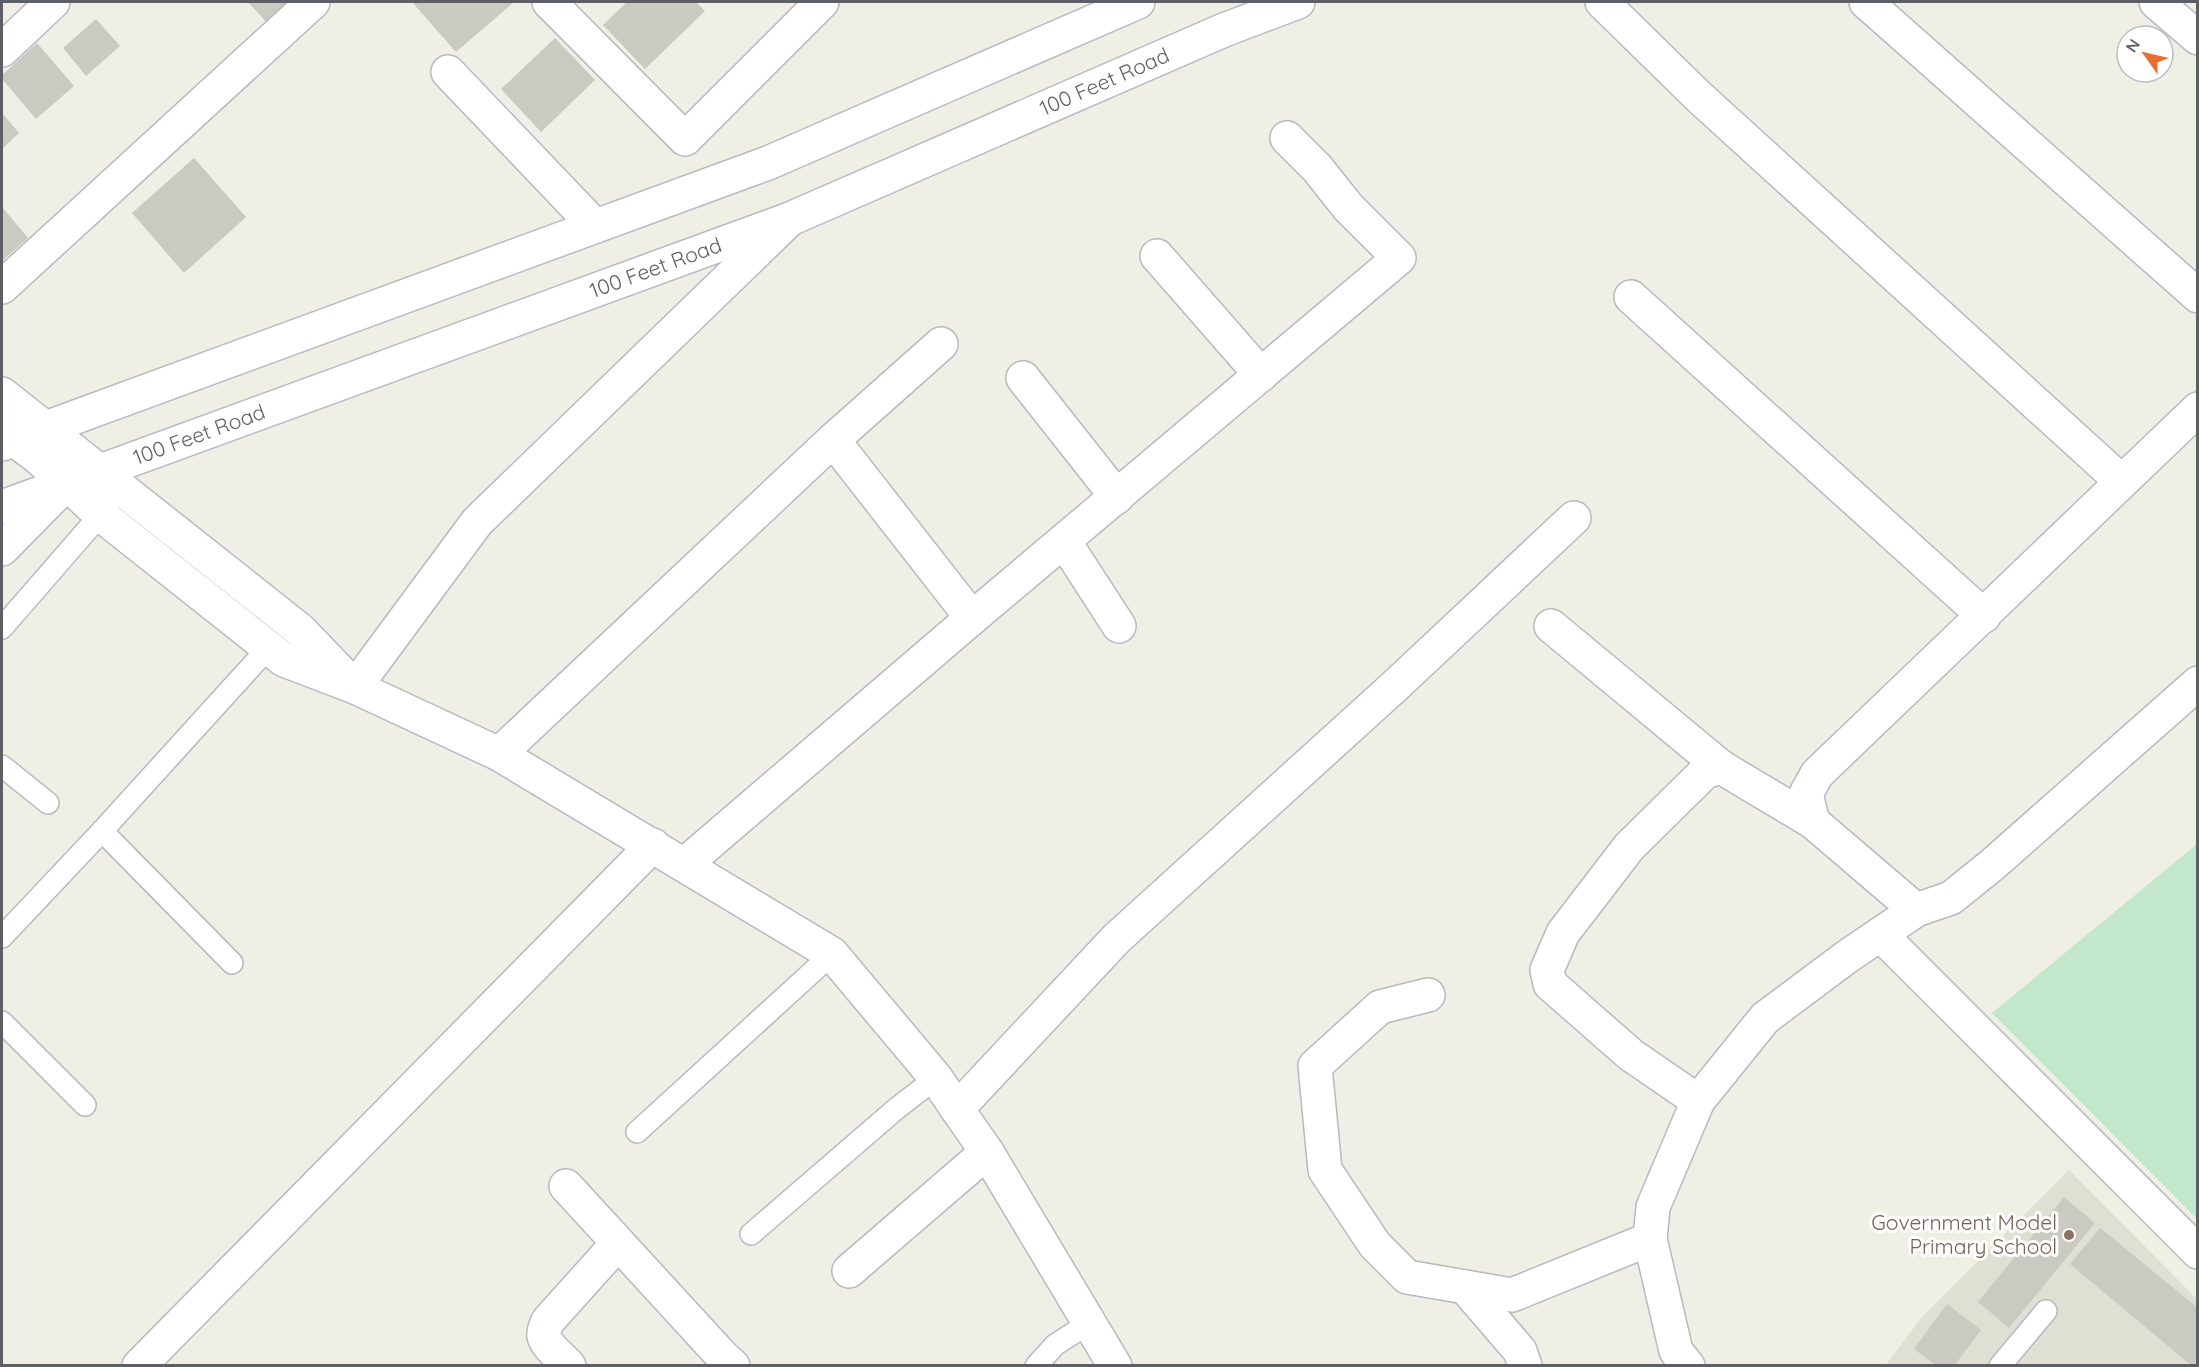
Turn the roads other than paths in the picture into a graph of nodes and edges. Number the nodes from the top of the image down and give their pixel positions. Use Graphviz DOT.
graph roads {
  1 [pos="53,2"];
  2 [pos="313,2"];
  3 [pos="549,2"];
  4 [pos="822,2"];
  5 [pos="1138,2"];
  6 [pos="1298,2"];
  7 [pos="1602,2"];
  8 [pos="1866,2"];
  9 [pos="2156,2"];
  10 [pos="2198,38"];
  11 [pos="2,50"];
  12 [pos="448,72"];
  13 [pos="1287,138"];
  14 [pos="790,219"];
  15 [pos="596,226"];
  16 [pos="1157,256"];
  17 [pos="2,287"];
  18 [pos="2198,296"];
  19 [pos="1631,297"];
  20 [pos="941,344"];
  21 [pos="1261,375"];
  22 [pos="1023,378"];
  23 [pos="2,394"];
  24 [pos="2198,409"];
  25 [pos="45,428"];
  26 [pos="6,438"];
  27 [pos="833,440"];
  28 [pos="110,481"];
  29 [pos="2121,481"];
  30 [pos="66,484"];
  31 [pos="1117,496"];
  32 [pos="2,507"];
  33 [pos="101,515"];
  34 [pos="1574,518"];
  35 [pos="1064,541"];
  36 [pos="2,549"];
  37 [pos="1983,616"];
  38 [pos="972,618"];
  39 [pos="1119,626"];
  40 [pos="1551,626"];
  41 [pos="2,628"];
  42 [pos="268,647"];
  43 [pos="2198,683"];
  44 [pos="355,687"];
  45 [pos="499,754"];
  46 [pos="2,766"];
  47 [pos="1721,767"];
  48 [pos="48,803"];
  49 [pos="1813,822"];
  50 [pos="102,831"];
  51 [pos="653,845"];
  52 [pos="685,864"];
  53 [pos="1916,910"];
  54 [pos="1881,935"];
  55 [pos="2,937"];
  56 [pos="831,954"];
  57 [pos="232,963"];
  58 [pos="1428,995"];
  59 [pos="2,1022"];
  60 [pos="936,1078"];
  61 [pos="1698,1101"];
  62 [pos="85,1105"];
  63 [pos="957,1109"];
  64 [pos="637,1132"];
  65 [pos="987,1152"];
  66 [pos="566,1186"];
  67 [pos="751,1234"];
  68 [pos="1650,1239"];
  69 [pos="618,1243"];
  70 [pos="2198,1252"];
  71 [pos="849,1271"];
  72 [pos="1465,1287"];
  73 [pos="2046,1311"];
  74 [pos="1089,1323"];
  75 [pos="139,1365"];
  76 [pos="569,1365"];
  77 [pos="734,1365"];
  78 [pos="1036,1365"];
  79 [pos="1115,1365"];
  80 [pos="1525,1365"];
  81 [pos="1688,1365"];
  82 [pos="2000,1365"];
  1 -- 11 [label="street"];
  2 -- 17 [label="street"];
  3 -- 4 [label="street"];
  5 -- 15 [label="street"];
  6 -- 14 [label="street, 100 Feet Road"];
  7 -- 29 [label="street"];
  8 -- 18 [label="street"];
  9 -- 10 [label="street"];
  12 -- 15 [label="street"];
  13 -- 21 [label="street"];
  14 -- 28 [label="street, 100 Feet Road"];
  14 -- 44 [label="street"];
  15 -- 25 [label="street"];
  16 -- 21 [label="street"];
  19 -- 37 [label="street"];
  20 -- 27 [label="street"];
  21 -- 31 [label="street"];
  22 -- 31 [label="street"];
  23 -- 25 [label="street"];
  24 -- 29 [label="street"];
  25 -- 26 [label="street"];
  25 -- 28 [label="street"];
  26 -- 30 [label="street"];
  27 -- 38 [label="street"];
  27 -- 45 [label="street"];
  28 -- 30 [label="street, 100 Feet Road"];
  28 -- 33 [label="lane"];
  28 -- 44 [label="street"];
  29 -- 37 [label="street"];
  30 -- 32 [label="street, 100 Feet Road"];
  30 -- 33 [label="street"];
  30 -- 36 [label="street"];
  31 -- 35 [label="street"];
  33 -- 41 [label="lane"];
  33 -- 42 [label="street"];
  34 -- 63 [label="street"];
  35 -- 38 [label="street"];
  35 -- 39 [label="street"];
  37 -- 49 [label="street"];
  38 -- 52 [label="street"];
  40 -- 47 [label="street"];
  42 -- 44 [label="street"];
  42 -- 50 [label="lane"];
  43 -- 53 [label="street"];
  44 -- 45 [label="street"];
  45 -- 51 [label="street"];
  46 -- 48 [label="lane"];
  47 -- 49 [label="street"];
  47 -- 61 [label="street"];
  49 -- 53 [label="street"];
  50 -- 55 [label="lane"];
  50 -- 57 [label="lane"];
  51 -- 52 [label="street"];
  51 -- 75 [label="street"];
  52 -- 56 [label="street"];
  53 -- 54 [label="street"];
  54 -- 61 [label="street"];
  54 -- 70 [label="street"];
  56 -- 60 [label="street"];
  56 -- 64 [label="lane"];
  58 -- 72 [label="street"];
  59 -- 62 [label="lane"];
  60 -- 63 [label="street"];
  60 -- 67 [label="lane"];
  61 -- 68 [label="street"];
  63 -- 65 [label="street"];
  65 -- 71 [label="street"];
  65 -- 74 [label="street"];
  66 -- 69 [label="street"];
  68 -- 72 [label="street"];
  68 -- 81 [label="street"];
  69 -- 76 [label="street"];
  69 -- 77 [label="street"];
  72 -- 80 [label="street"];
  73 -- 82 [label="lane"];
  74 -- 78 [label="lane"];
  74 -- 79 [label="street"];
}
